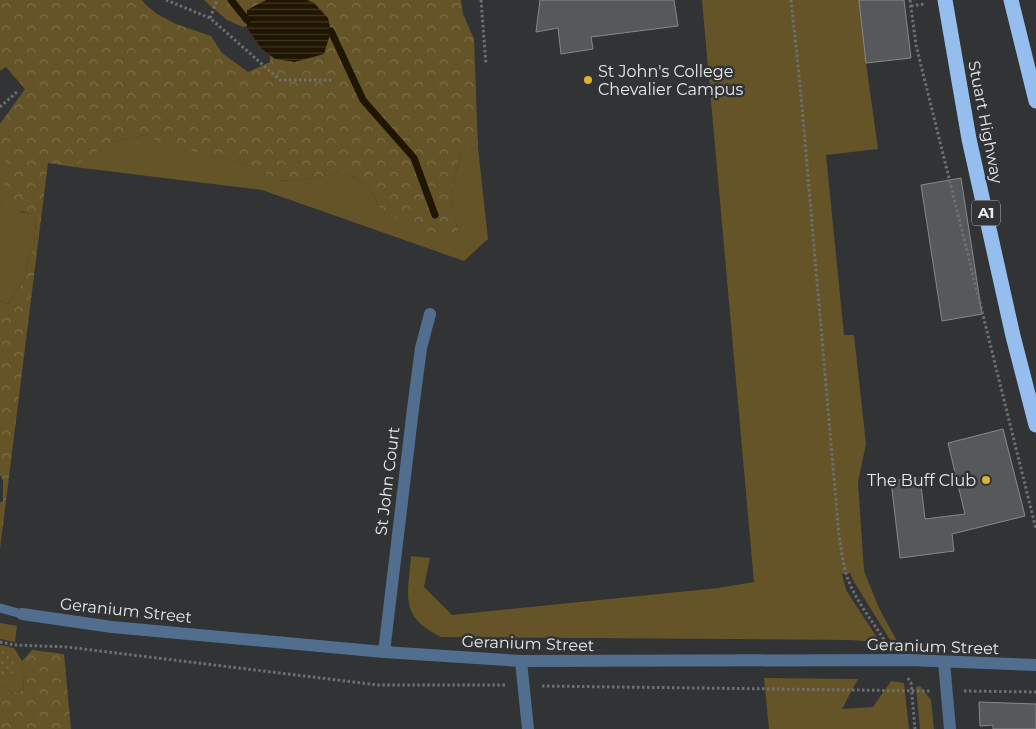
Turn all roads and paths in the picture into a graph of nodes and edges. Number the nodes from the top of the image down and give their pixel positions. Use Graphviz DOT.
graph roads {
  1 [pos="166,0"];
  2 [pos="217,0"];
  3 [pos="482,0"];
  4 [pos="791,0"];
  5 [pos="910,0"];
  6 [pos="945,0"];
  7 [pos="1011,0"];
  8 [pos="924,4"];
  9 [pos="910,6"];
  10 [pos="210,18"];
  11 [pos="486,65"];
  12 [pos="332,80"];
  13 [pos="18,91"];
  14 [pos="1036,101"];
  15 [pos="0,107"];
  16 [pos="430,314"];
  17 [pos="1036,425"];
  18 [pos="1036,529"];
  19 [pos="0,608"];
  20 [pos="22,614"];
  21 [pos="0,642"];
  22 [pos="384,652"];
  23 [pos="896,660"];
  24 [pos="521,661"];
  25 [pos="944,662"];
  26 [pos="1036,665"];
  27 [pos="524,686"];
  28 [pos="911,691"];
  29 [pos="946,691"];
  30 [pos="1036,692"];
  31 [pos="528,729"];
  32 [pos="915,729"];
  33 [pos="950,729"];
  1 -- 10 [label="path"];
  2 -- 10 [label="path"];
  3 -- 11 [label="path"];
  4 -- 23 [label="path"];
  5 -- 9 [label="path"];
  6 -- 17 [label="highway, Stuart Highway / A1"];
  7 -- 14 [label="highway"];
  8 -- 9 [label="path"];
  9 -- 18 [label="path"];
  10 -- 12 [label="path"];
  13 -- 15 [label="path"];
  16 -- 22 [label="street, St John Court"];
  19 -- 20 [label="lane"];
  20 -- 22 [label="street, Geranium Street"];
  21 -- 27 [label="path"];
  22 -- 24 [label="street, Geranium Street"];
  23 -- 24 [label="street, Geranium Street"];
  23 -- 25 [label="street, Geranium Street"];
  23 -- 28 [label="path"];
  24 -- 27 [label="street"];
  25 -- 26 [label="street, Geranium Street"];
  25 -- 29 [label="street"];
  27 -- 28 [label="path"];
  27 -- 31 [label="street"];
  28 -- 29 [label="path"];
  28 -- 32 [label="path"];
  29 -- 30 [label="path"];
  29 -- 33 [label="street"];
}
